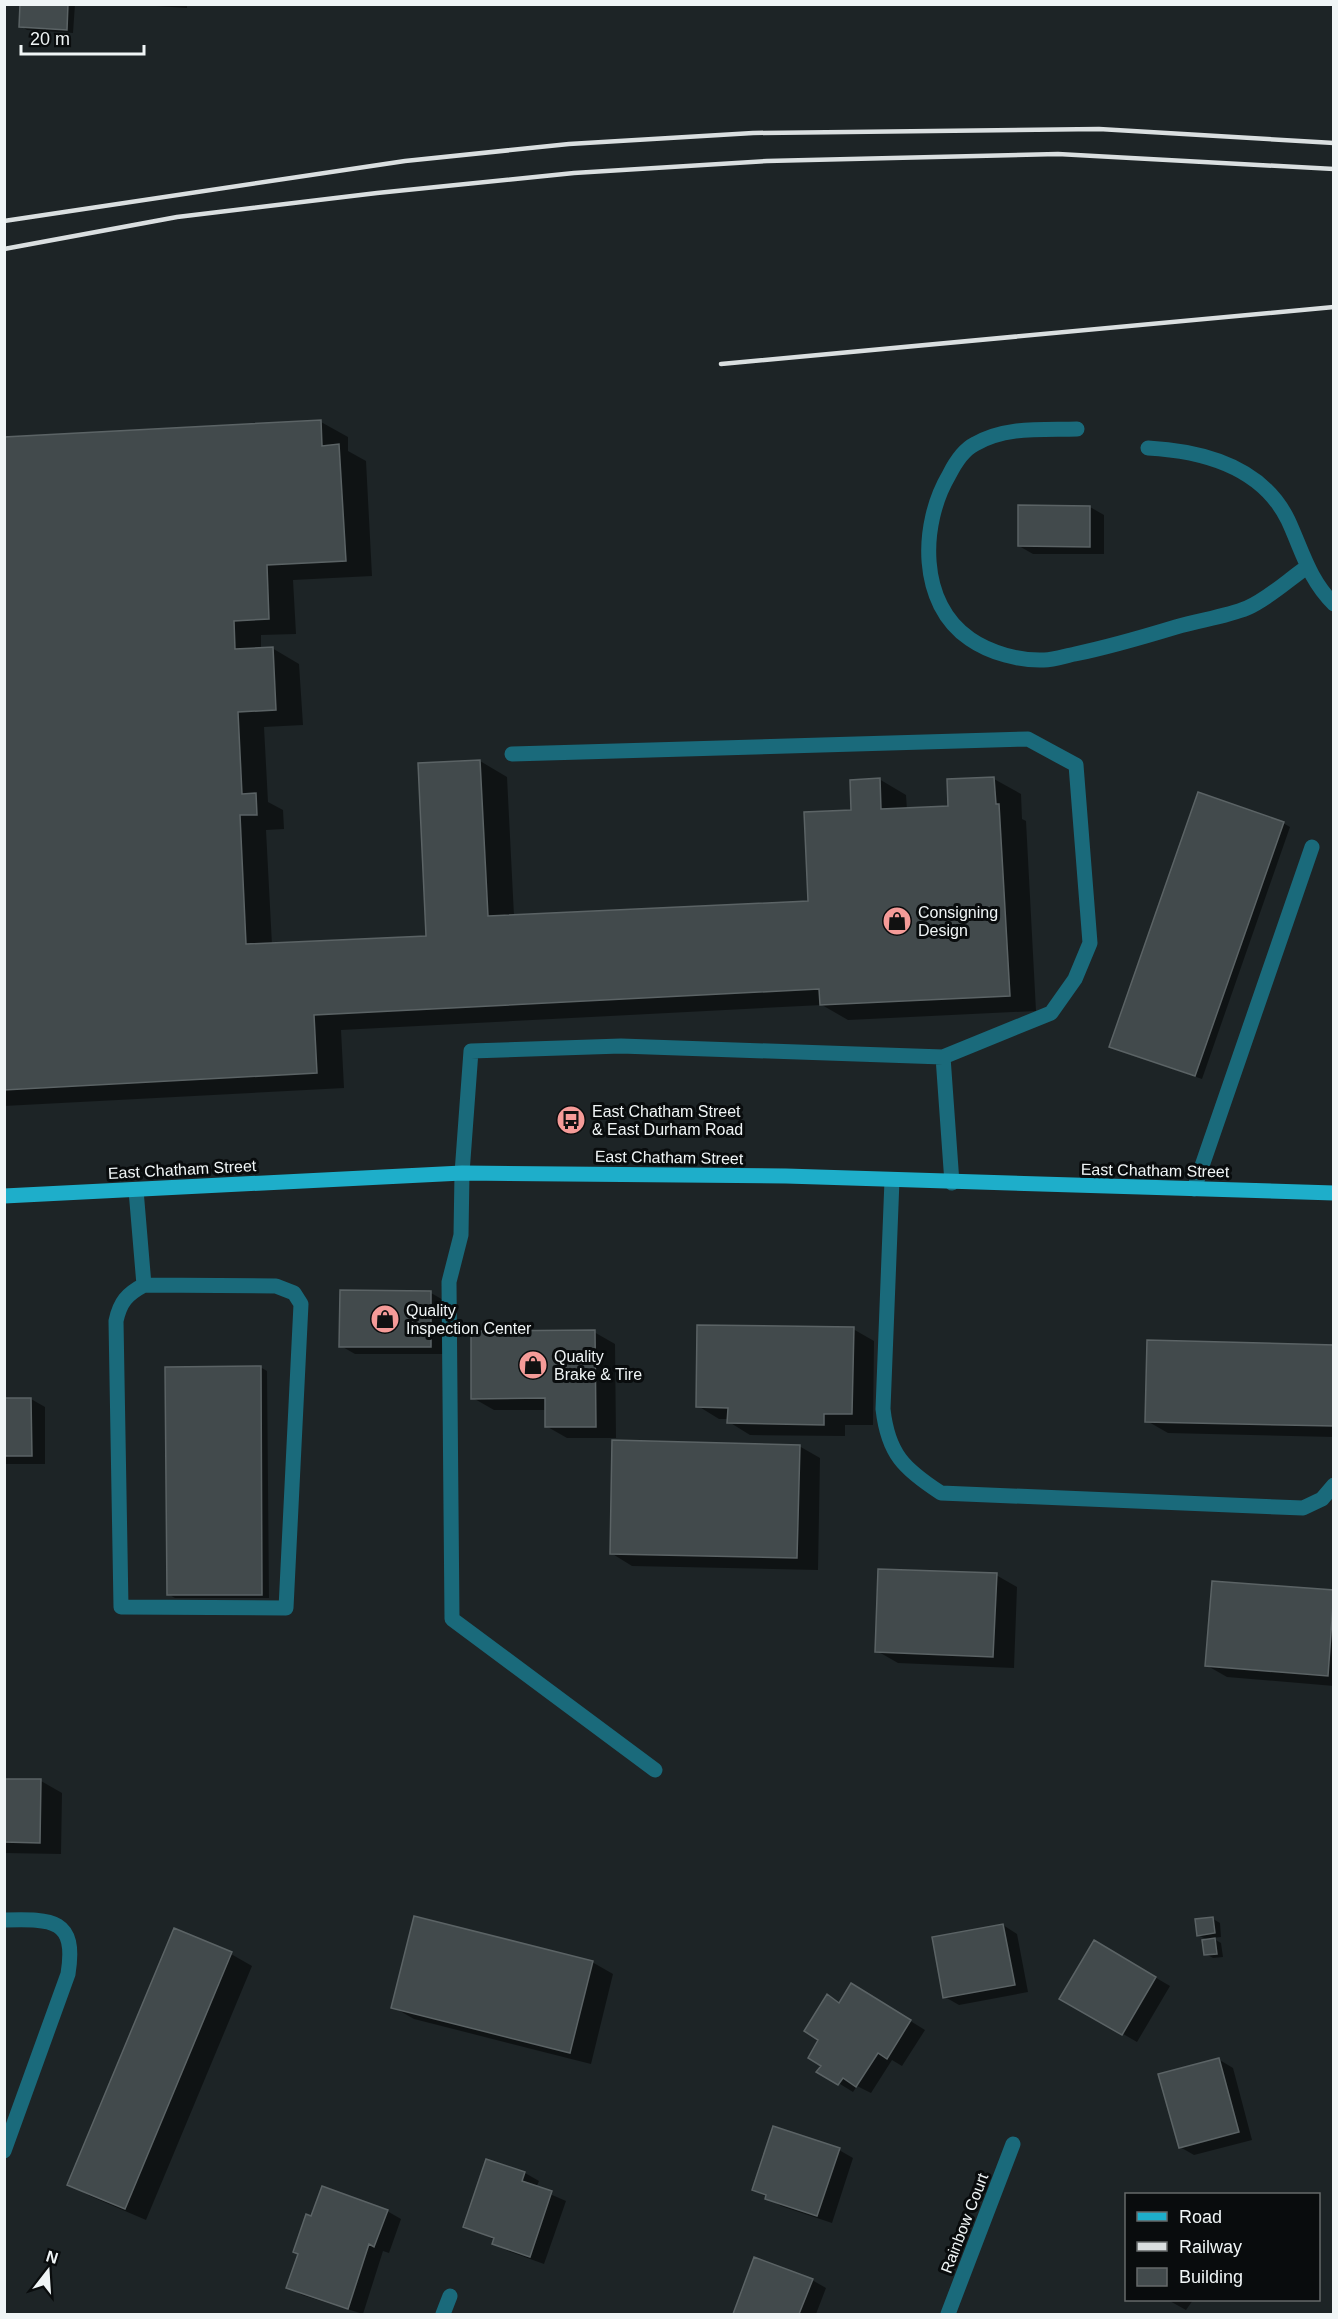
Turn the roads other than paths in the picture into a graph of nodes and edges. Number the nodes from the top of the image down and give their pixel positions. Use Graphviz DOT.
graph roads {
  1 [pos="1077,429"];
  2 [pos="1148,448"];
  3 [pos="1307,567"];
  4 [pos="1334,604"];
  5 [pos="512,754"];
  6 [pos="1312,847"];
  7 [pos="943,1057"];
  8 [pos="462,1173"];
  9 [pos="892,1180"];
  10 [pos="952,1183"];
  11 [pos="1194,1189"];
  12 [pos="136,1190"];
  13 [pos="1334,1192"];
  14 [pos="4,1196"];
  15 [pos="144,1285"];
  16 [pos="1334,1485"];
  17 [pos="655,1770"];
  18 [pos="4,1920"];
  19 [pos="1013,2144"];
  20 [pos="4,2151"];
  21 [pos="450,2296"];
  22 [pos="443,2314"];
  23 [pos="948,2314"];
  1 -- 3 [label="street"];
  2 -- 3 [label="street"];
  3 -- 4 [label="street"];
  5 -- 7 [label="street"];
  6 -- 11 [label="street"];
  7 -- 8 [label="street"];
  7 -- 10 [label="street"];
  8 -- 9 [label="main road, East Chatham Street"];
  8 -- 12 [label="main road, East Chatham Street"];
  8 -- 17 [label="street"];
  9 -- 10 [label="main road, East Chatham Street"];
  9 -- 16 [label="street"];
  10 -- 11 [label="main road, East Chatham Street"];
  11 -- 13 [label="main road, East Chatham Street"];
  12 -- 14 [label="main road, East Chatham Street"];
  12 -- 15 [label="street"];
  15 -- 15 [label="street"];
  18 -- 20 [label="street"];
  19 -- 23 [label="street, Rainbow Court"];
  21 -- 22 [label="street"];
}
